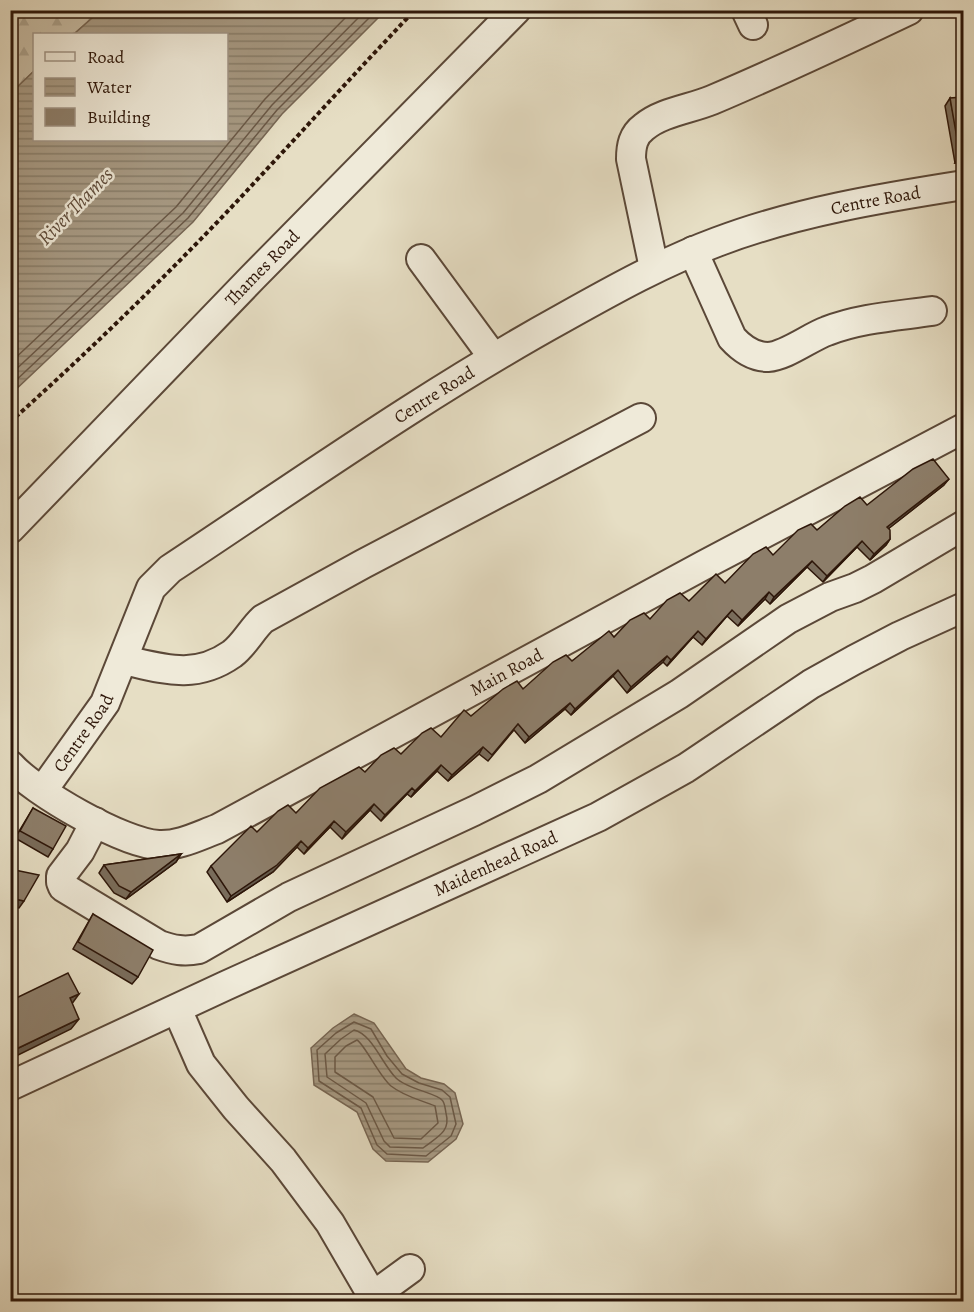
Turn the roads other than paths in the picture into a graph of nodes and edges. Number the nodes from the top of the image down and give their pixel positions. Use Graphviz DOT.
graph roads {
  1 [pos="516,10"];
  2 [pos="909,10"];
  3 [pos="963,185"];
  4 [pos="693,251"];
  5 [pos="421,259"];
  6 [pos="654,268"];
  7 [pos="932,311"];
  8 [pos="493,357"];
  9 [pos="640,418"];
  10 [pos="963,428"];
  11 [pos="963,525"];
  12 [pos="10,529"];
  13 [pos="963,607"];
  14 [pos="124,660"];
  15 [pos="10,765"];
  16 [pos="43,790"];
  17 [pos="96,822"];
  18 [pos="177,1009"];
  19 [pos="10,1086"];
  20 [pos="410,1269"];
  21 [pos="375,1299"];
  1 -- 12 [label="street, Thames Road"];
  2 -- 6 [label="street"];
  3 -- 4 [label="street, Centre Road"];
  4 -- 6 [label="street, Centre Road"];
  4 -- 7 [label="street"];
  5 -- 8 [label="street"];
  6 -- 8 [label="street, Centre Road"];
  8 -- 14 [label="street, Centre Road"];
  9 -- 14 [label="street"];
  10 -- 17 [label="street, Main Road"];
  11 -- 17 [label="street"];
  13 -- 18 [label="street, Maidenhead Road"];
  14 -- 16 [label="street, Centre Road"];
  15 -- 16 [label="street"];
  16 -- 17 [label="street, Main Road"];
  18 -- 19 [label="street, Maidenhead Road"];
  18 -- 21 [label="street"];
  20 -- 21 [label="street"];
}
